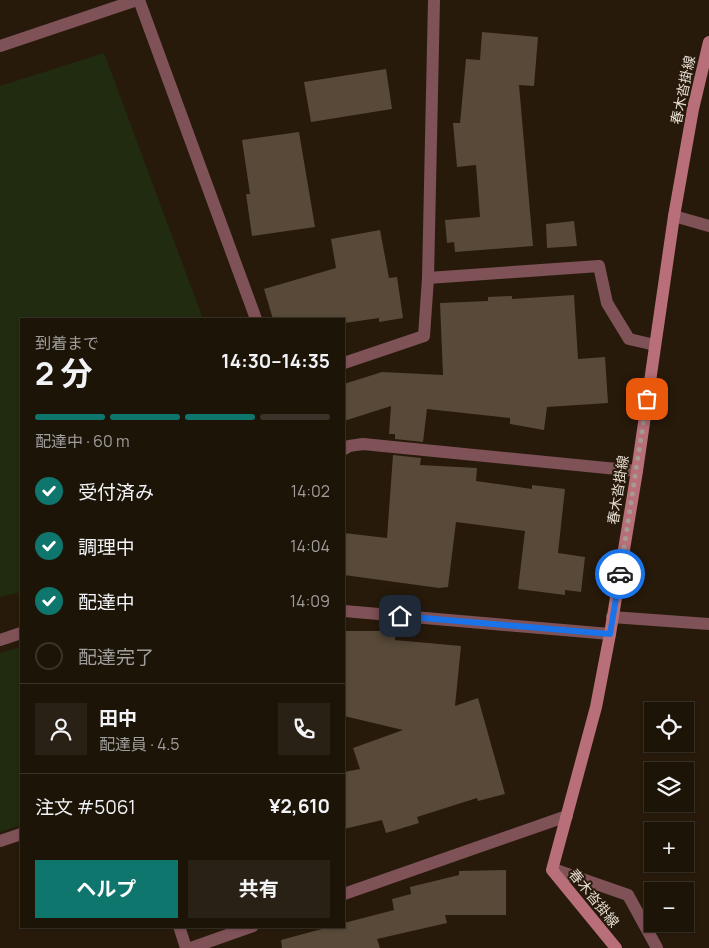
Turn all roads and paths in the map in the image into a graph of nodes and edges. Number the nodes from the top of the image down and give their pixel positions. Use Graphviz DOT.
graph roads {
  1 [pos="138,0"];
  2 [pos="434,0"];
  3 [pos="709,42"];
  4 [pos="0,46"];
  5 [pos="674,216"];
  6 [pos="709,226"];
  7 [pos="428,278"];
  8 [pos="256,318"];
  9 [pos="655,345"];
  10 [pos="345,363"];
  11 [pos="345,448"];
  12 [pos="637,471"];
  13 [pos="345,611"];
  14 [pos="612,617"];
  15 [pos="709,624"];
  16 [pos="20,633"];
  17 [pos="610,634"];
  18 [pos="0,640"];
  19 [pos="567,816"];
  20 [pos="20,834"];
  21 [pos="0,841"];
  22 [pos="553,869"];
  23 [pos="345,894"];
  24 [pos="180,928"];
  25 [pos="247,928"];
  26 [pos="186,948"];
  27 [pos="191,948"];
  28 [pos="616,948"];
  29 [pos="657,948"];
  1 -- 4 [label="street"];
  1 -- 8 [label="street"];
  2 -- 7 [label="street"];
  3 -- 5 [label="main road, 春木沓掛線"];
  5 -- 6 [label="street"];
  5 -- 9 [label="main road, 春木沓掛線"];
  7 -- 9 [label="street"];
  7 -- 10 [label="street"];
  9 -- 12 [label="main road, 春木沓掛線"];
  11 -- 12 [label="street"];
  12 -- 14 [label="main road, 春木沓掛線"];
  13 -- 17 [label="street"];
  14 -- 15 [label="street"];
  14 -- 17 [label="main road, 春木沓掛線"];
  16 -- 18 [label="street"];
  17 -- 19 [label="main road, 春木沓掛線"];
  19 -- 22 [label="main road, 春木沓掛線"];
  19 -- 23 [label="street"];
  20 -- 21 [label="street"];
  22 -- 28 [label="main road, 春木沓掛線"];
  22 -- 29 [label="street"];
  24 -- 26 [label="street"];
  25 -- 27 [label="street"];
}
